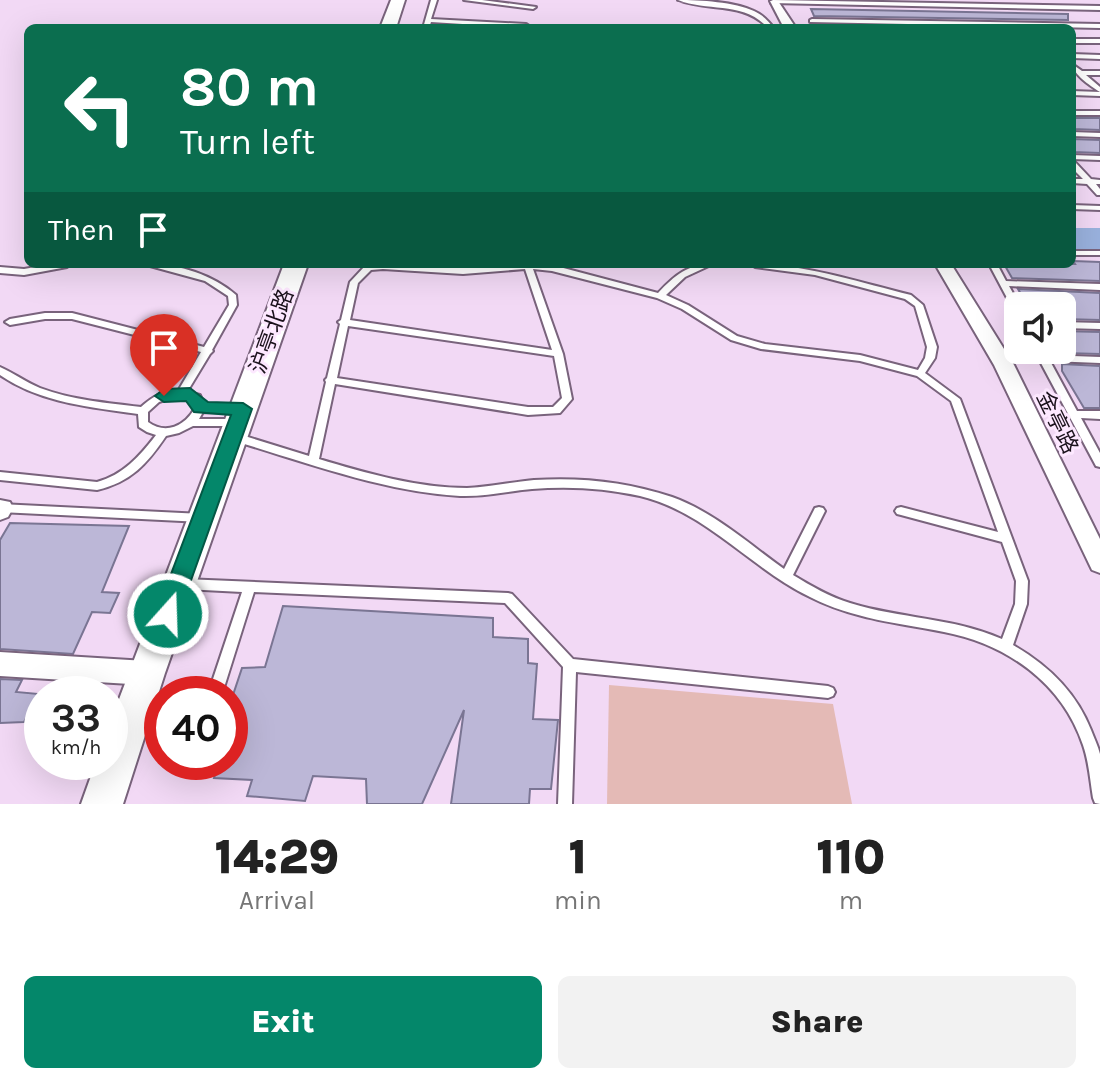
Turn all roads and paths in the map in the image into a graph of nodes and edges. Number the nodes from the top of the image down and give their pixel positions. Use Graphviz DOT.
graph roads {
  1 [pos="398,0"];
  2 [pos="434,0"];
  3 [pos="467,0"];
  4 [pos="681,0"];
  5 [pos="743,0"];
  6 [pos="997,0"];
  7 [pos="773,2"];
  8 [pos="1003,6"];
  9 [pos="533,7"];
  10 [pos="805,7"];
  11 [pos="839,7"];
  12 [pos="920,9"];
  13 [pos="749,10"];
  14 [pos="1009,11"];
  15 [pos="1099,12"];
  16 [pos="429,20"];
  17 [pos="812,21"];
  18 [pos="850,22"];
  19 [pos="389,24"];
  20 [pos="428,24"];
  21 [pos="494,24"];
  22 [pos="768,24"];
  23 [pos="787,24"];
  24 [pos="893,24"];
  25 [pos="934,24"];
  26 [pos="1025,24"];
  27 [pos="1076,26"];
  28 [pos="1100,26"];
  29 [pos="1076,41"];
  30 [pos="1100,41"];
  31 [pos="1076,56"];
  32 [pos="1100,57"];
  33 [pos="1076,72"];
  34 [pos="1100,73"];
  35 [pos="1100,92"];
  36 [pos="1076,93"];
  37 [pos="1076,113"];
  38 [pos="1100,113"];
  39 [pos="1076,134"];
  40 [pos="1100,135"];
  41 [pos="1076,157"];
  42 [pos="1100,158"];
  43 [pos="1076,168"];
  44 [pos="1076,181"];
  45 [pos="1089,182"];
  46 [pos="1100,182"];
  47 [pos="1100,193"];
  48 [pos="1076,207"];
  49 [pos="1100,208"];
  50 [pos="1076,253"];
  51 [pos="1100,253"];
  52 [pos="46,268"];
  53 [pos="168,268"];
  54 [pos="295,268"];
  55 [pos="368,268"];
  56 [pos="415,268"];
  57 [pos="502,268"];
  58 [pos="529,268"];
  59 [pos="552,268"];
  60 [pos="691,268"];
  61 [pos="782,268"];
  62 [pos="945,268"];
  63 [pos="995,268"];
  64 [pos="0,270"];
  65 [pos="1003,283"];
  66 [pos="1100,287"];
  67 [pos="1008,292"];
  68 [pos="660,296"];
  69 [pos="10,322"];
  70 [pos="343,322"];
  71 [pos="1076,325"];
  72 [pos="1100,326"];
  73 [pos="208,351"];
  74 [pos="558,354"];
  75 [pos="1076,358"];
  76 [pos="1100,360"];
  77 [pos="1046,364"];
  78 [pos="0,370"];
  79 [pos="920,374"];
  80 [pos="330,380"];
  81 [pos="182,393"];
  82 [pos="200,408"];
  83 [pos="143,411"];
  84 [pos="1073,414"];
  85 [pos="1100,415"];
  86 [pos="192,422"];
  87 [pos="238,423"];
  88 [pos="163,432"];
  89 [pos="313,460"];
  90 [pos="1100,463"];
  91 [pos="0,476"];
  92 [pos="1,509"];
  93 [pos="819,511"];
  94 [pos="901,511"];
  95 [pos="203,518"];
  96 [pos="1007,539"];
  97 [pos="1100,563"];
  98 [pos="787,576"];
  99 [pos="178,584"];
  100 [pos="250,587"];
  101 [pos="1006,646"];
  102 [pos="0,664"];
  103 [pos="570,665"];
  104 [pos="146,673"];
  105 [pos="221,676"];
  106 [pos="828,692"];
  107 [pos="1100,798"];
  108 [pos="102,804"];
  109 [pos="565,804"];
  1 -- 19 [label="street"];
  2 -- 16 [label="lane"];
  3 -- 9 [label="lane"];
  4 -- 13 [label="lane"];
  5 -- 13 [label="lane"];
  6 -- 8 [label="lane"];
  7 -- 8 [label="lane"];
  7 -- 23 [label="street"];
  8 -- 15 [label="lane"];
  10 -- 11 [label="lane"];
  11 -- 12 [label="lane"];
  11 -- 18 [label="lane"];
  12 -- 14 [label="lane"];
  12 -- 25 [label="lane"];
  13 -- 22 [label="lane"];
  14 -- 15 [label="lane"];
  14 -- 26 [label="lane"];
  16 -- 20 [label="lane"];
  16 -- 21 [label="lane"];
  17 -- 18 [label="lane"];
  18 -- 24 [label="lane"];
  27 -- 28 [label="lane"];
  29 -- 30 [label="lane"];
  31 -- 32 [label="lane"];
  33 -- 34 [label="lane"];
  33 -- 35 [label="lane"];
  35 -- 36 [label="lane"];
  37 -- 38 [label="lane"];
  39 -- 40 [label="lane"];
  41 -- 42 [label="lane"];
  43 -- 45 [label="lane"];
  44 -- 45 [label="lane"];
  45 -- 46 [label="lane"];
  45 -- 47 [label="lane"];
  48 -- 49 [label="lane"];
  50 -- 51 [label="lane"];
  52 -- 64 [label="lane"];
  53 -- 73 [label="lane"];
  54 -- 87 [label="street, 沪亭北路"];
  55 -- 70 [label="lane"];
  56 -- 57 [label="lane"];
  58 -- 74 [label="lane"];
  59 -- 68 [label="lane"];
  60 -- 68 [label="lane"];
  61 -- 79 [label="lane"];
  62 -- 97 [label="street, 金亭路"];
  63 -- 65 [label="lane"];
  65 -- 66 [label="lane"];
  65 -- 67 [label="lane"];
  68 -- 79 [label="lane"];
  69 -- 73 [label="lane"];
  70 -- 74 [label="lane"];
  70 -- 80 [label="lane"];
  71 -- 72 [label="lane"];
  73 -- 81 [label="lane"];
  74 -- 80 [label="lane"];
  75 -- 76 [label="lane"];
  77 -- 84 [label="lane"];
  78 -- 83 [label="lane"];
  79 -- 96 [label="lane"];
  80 -- 89 [label="lane"];
  81 -- 82 [label="lane"];
  81 -- 83 [label="lane"];
  82 -- 86 [label="lane"];
  82 -- 87 [label="lane"];
  83 -- 88 [label="lane"];
  84 -- 85 [label="lane"];
  84 -- 90 [label="lane"];
  86 -- 87 [label="lane"];
  86 -- 88 [label="lane"];
  87 -- 89 [label="lane"];
  87 -- 95 [label="street, 沪亭北路"];
  88 -- 91 [label="lane"];
  89 -- 98 [label="lane"];
  92 -- 95 [label="lane"];
  93 -- 98 [label="lane"];
  94 -- 96 [label="lane"];
  95 -- 99 [label="street, 沪亭北路"];
  96 -- 101 [label="lane"];
  98 -- 101 [label="lane"];
  99 -- 100 [label="lane"];
  99 -- 104 [label="street, 沪亭北路"];
  100 -- 103 [label="lane"];
  100 -- 105 [label="lane"];
  101 -- 107 [label="lane"];
  102 -- 104 [label="street"];
  103 -- 106 [label="lane"];
  103 -- 109 [label="lane"];
  104 -- 108 [label="street, 沪亭北路"];
}
